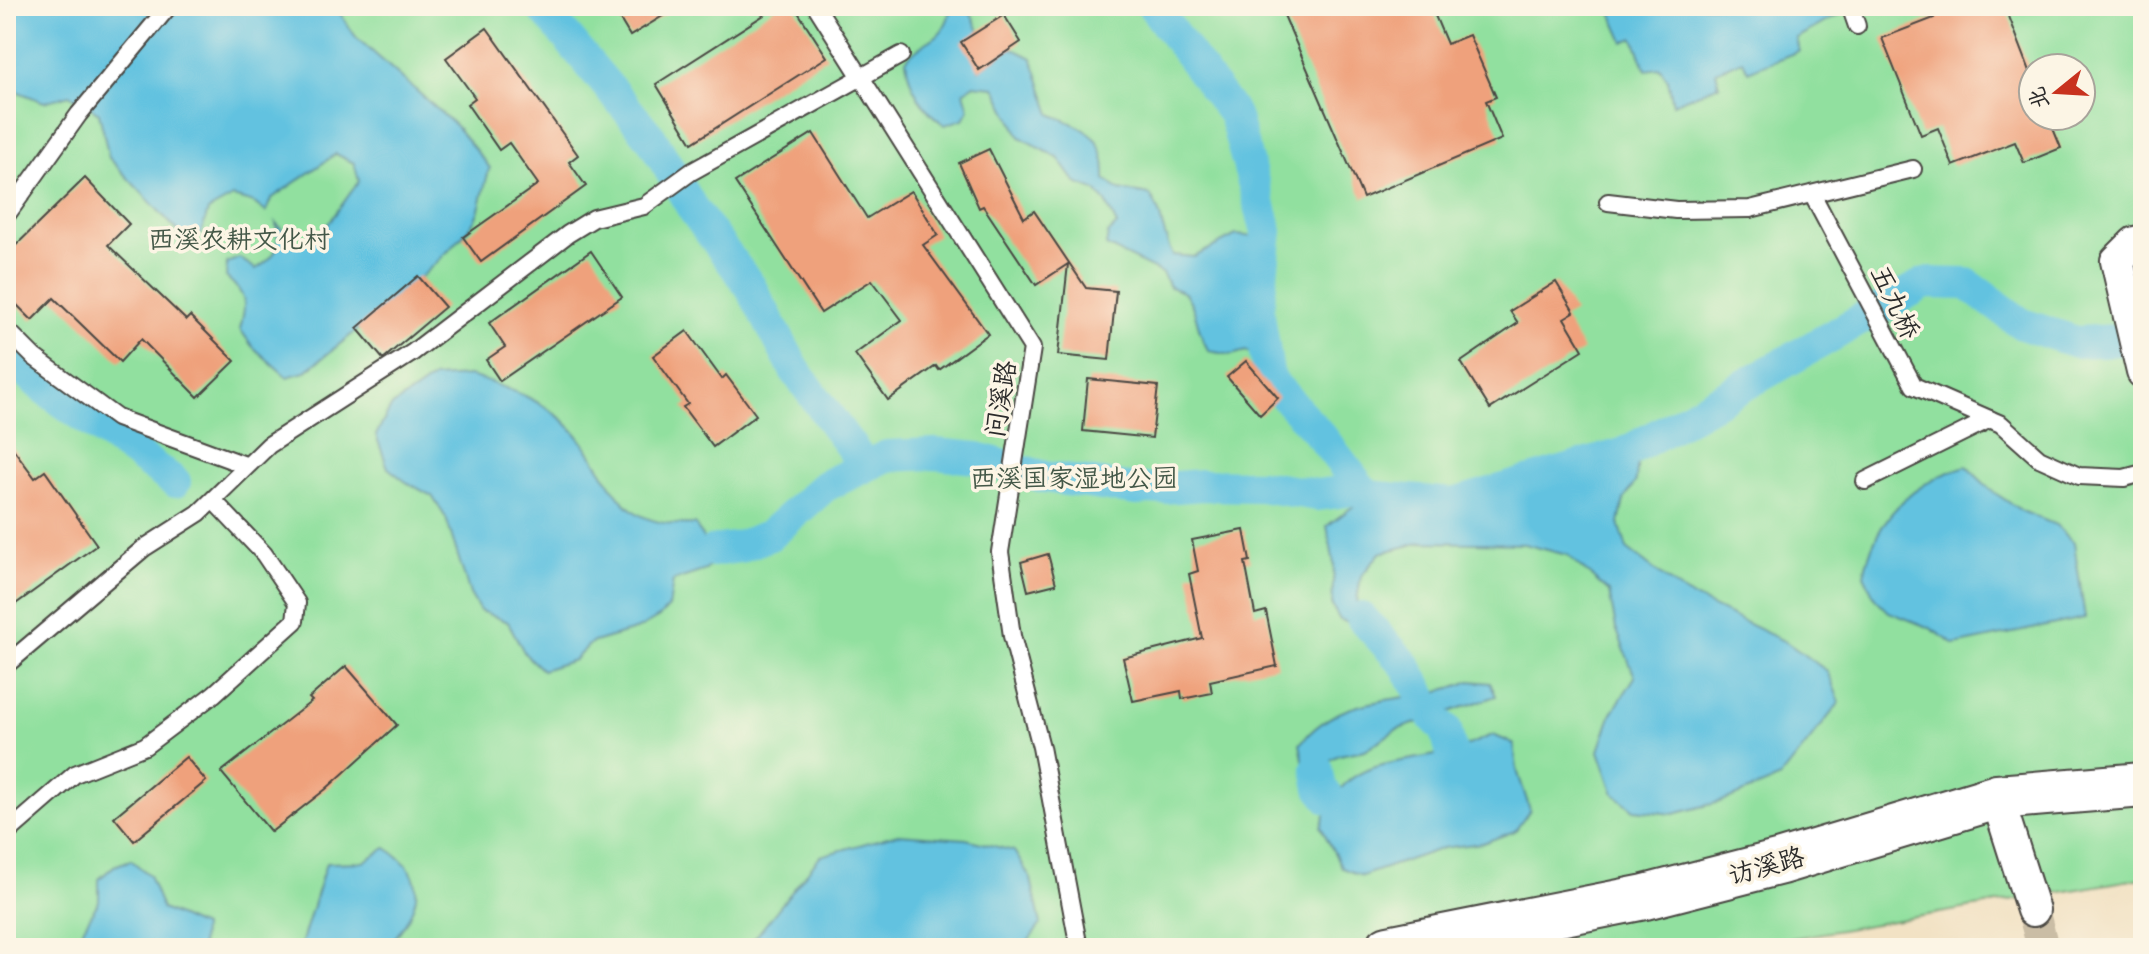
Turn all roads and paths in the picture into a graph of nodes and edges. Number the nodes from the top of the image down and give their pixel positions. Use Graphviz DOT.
graph roads {
  1 [pos="169,6"];
  2 [pos="816,6"];
  3 [pos="1850,6"];
  4 [pos="1857,26"];
  5 [pos="901,55"];
  6 [pos="861,76"];
  7 [pos="1913,169"];
  8 [pos="1812,194"];
  9 [pos="1608,202"];
  10 [pos="6,216"];
  11 [pos="2143,241"];
  12 [pos="6,329"];
  13 [pos="2143,372"];
  14 [pos="1990,419"];
  15 [pos="245,465"];
  16 [pos="2143,473"];
  17 [pos="1865,481"];
  18 [pos="213,500"];
  19 [pos="6,665"];
  20 [pos="2143,785"];
  21 [pos="1997,797"];
  22 [pos="6,834"];
  23 [pos="2033,910"];
  24 [pos="1079,948"];
  25 [pos="1388,948"];
  1 -- 10 [label="lane"];
  2 -- 6 [label="lane, 问溪路"];
  3 -- 4 [label="lane"];
  5 -- 6 [label="lane"];
  6 -- 15 [label="lane"];
  6 -- 24 [label="lane, 问溪路"];
  7 -- 8 [label="lane"];
  8 -- 9 [label="lane"];
  8 -- 14 [label="lane, 五九桥"];
  11 -- 13 [label="street"];
  12 -- 15 [label="lane"];
  14 -- 16 [label="lane, 五九桥"];
  14 -- 17 [label="lane"];
  15 -- 18 [label="lane"];
  18 -- 19 [label="lane"];
  18 -- 22 [label="lane"];
  20 -- 21 [label="street, 访溪路"];
  21 -- 23 [label="street"];
  21 -- 25 [label="street, 访溪路"];
}
